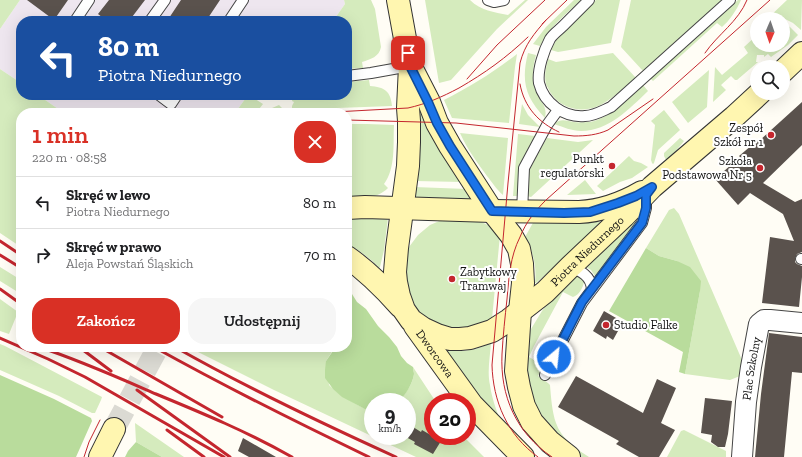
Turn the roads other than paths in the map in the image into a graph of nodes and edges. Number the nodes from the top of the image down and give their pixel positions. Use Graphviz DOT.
graph roads {
  1 [pos="90,0"];
  2 [pos="165,0"];
  3 [pos="243,0"];
  4 [pos="398,0"];
  5 [pos="488,0"];
  6 [pos="504,0"];
  7 [pos="589,0"];
  8 [pos="729,1"];
  9 [pos="79,16"];
  10 [pos="154,16"];
  11 [pos="232,16"];
  12 [pos="802,54"];
  13 [pos="790,65"];
  14 [pos="410,66"];
  15 [pos="352,75"];
  16 [pos="165,100"];
  17 [pos="174,100"];
  18 [pos="752,100"];
  19 [pos="558,110"];
  20 [pos="405,183"];
  21 [pos="649,191"];
  22 [pos="356,208"];
  23 [pos="402,209"];
  24 [pos="444,209"];
  25 [pos="492,211"];
  26 [pos="522,212"];
  27 [pos="397,248"];
  28 [pos="352,260"];
  29 [pos="570,267"];
  30 [pos="592,289"];
  31 [pos="545,292"];
  32 [pos="520,311"];
  33 [pos="408,315"];
  34 [pos="802,322"];
  35 [pos="518,341"];
  36 [pos="545,375"];
  37 [pos="114,428"];
  38 [pos="100,457"];
  39 [pos="523,457"];
  40 [pos="569,457"];
  41 [pos="742,457"];
  1 -- 9 [label="lane"];
  2 -- 10 [label="lane"];
  3 -- 11 [label="lane"];
  4 -- 14 [label="main road"];
  5 -- 6 [label="lane"];
  7 -- 19 [label="lane"];
  8 -- 19 [label="lane"];
  12 -- 13 [label="main road"];
  14 -- 15 [label="lane"];
  14 -- 20 [label="main road"];
  14 -- 25 [label="main road"];
  16 -- 17 [label="lane"];
  18 -- 21 [label="main road, Piotra Niedurnego"];
  19 -- 26 [label="lane"];
  20 -- 22 [label="main road"];
  20 -- 23 [label="main road"];
  21 -- 26 [label="main road, Piotra Niedurnego"];
  21 -- 29 [label="main road, Piotra Niedurnego"];
  21 -- 30 [label="lane"];
  22 -- 23 [label="main road"];
  23 -- 24 [label="main road"];
  23 -- 27 [label="main road"];
  24 -- 25 [label="main road"];
  24 -- 27 [label="main road"];
  25 -- 26 [label="main road, Piotra Niedurnego"];
  25 -- 32 [label="main road"];
  27 -- 33 [label="main road"];
  28 -- 33 [label="main road, Dworcowa"];
  29 -- 30 [label="lane"];
  29 -- 31 [label="main road, Piotra Niedurnego"];
  30 -- 36 [label="lane"];
  31 -- 32 [label="main road, Piotra Niedurnego"];
  31 -- 35 [label="main road"];
  32 -- 33 [label="main road"];
  32 -- 35 [label="main road"];
  33 -- 39 [label="main road, Dworcowa"];
  34 -- 41 [label="street, Plac Szkolny"];
  35 -- 40 [label="main road"];
  37 -- 38 [label="main road"];
}
